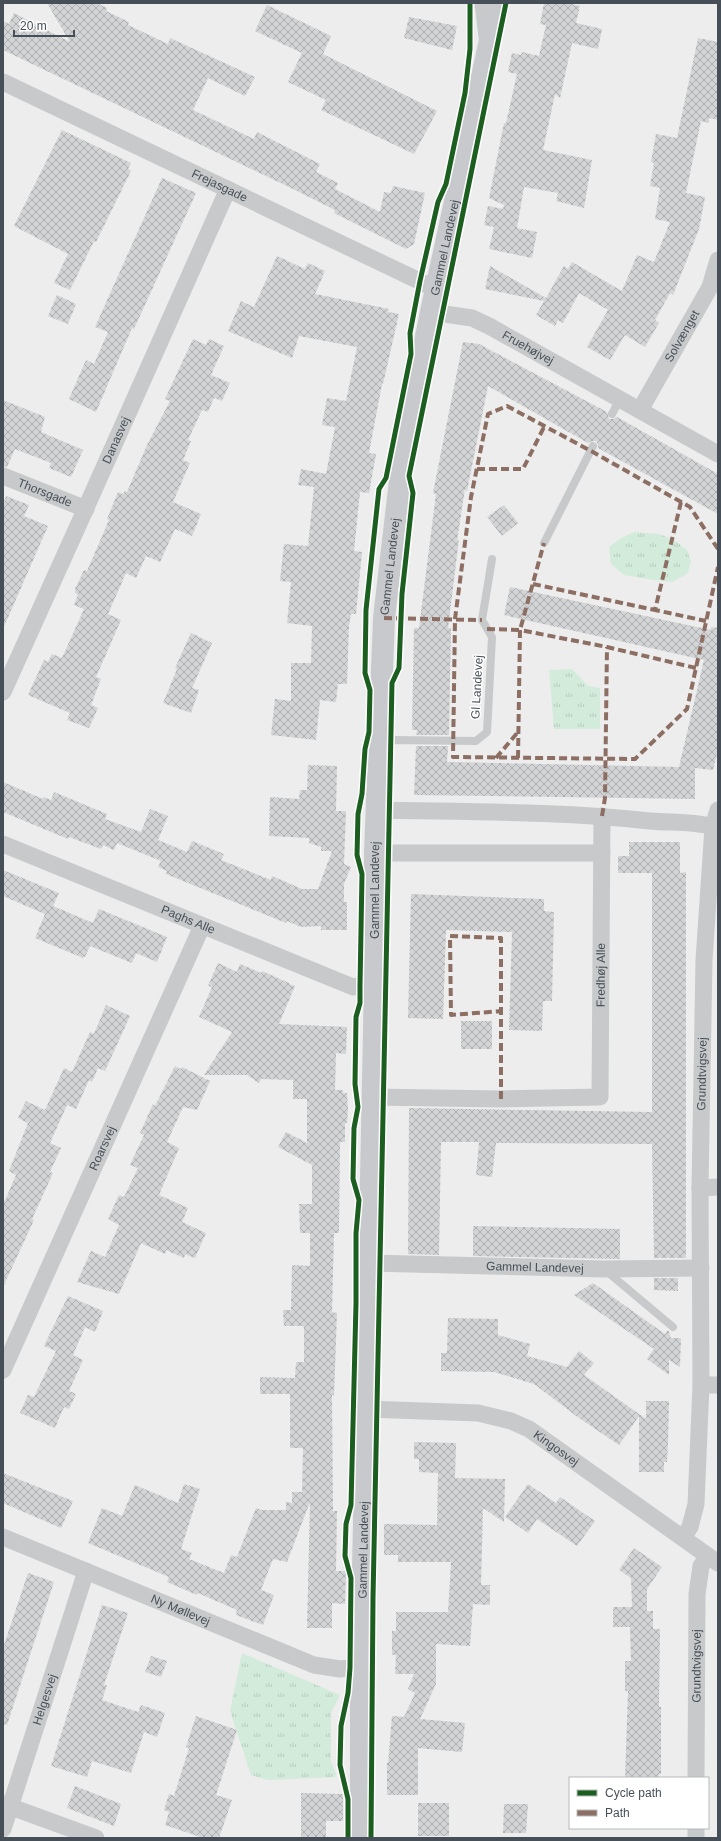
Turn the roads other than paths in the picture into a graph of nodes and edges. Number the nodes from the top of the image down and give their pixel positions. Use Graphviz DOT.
graph roads {
  1 [pos="483,3"];
  2 [pos="498,3"];
  3 [pos="488,45"];
  4 [pos="3,82"];
  5 [pos="228,189"];
  6 [pos="718,260"];
  7 [pos="436,289"];
  8 [pos="431,312"];
  9 [pos="620,399"];
  10 [pos="640,410"];
  11 [pos="612,414"];
  12 [pos="593,446"];
  13 [pos="718,454"];
  14 [pos="3,476"];
  15 [pos="86,509"];
  16 [pos="544,543"];
  17 [pos="492,559"];
  18 [pos="3,692"];
  19 [pos="379,744"];
  20 [pos="377,810"];
  21 [pos="718,810"];
  22 [pos="602,816"];
  23 [pos="713,827"];
  24 [pos="3,844"];
  25 [pos="602,853"];
  26 [pos="375,854"];
  27 [pos="202,926"];
  28 [pos="711,960"];
  29 [pos="375,982"];
  30 [pos="372,1097"];
  31 [pos="718,1187"];
  32 [pos="700,1188"];
  33 [pos="369,1263"];
  34 [pos="701,1268"];
  35 [pos="603,1269"];
  36 [pos="673,1327"];
  37 [pos="3,1370"];
  38 [pos="701,1385"];
  39 [pos="718,1385"];
  40 [pos="367,1409"];
  41 [pos="3,1537"];
  42 [pos="683,1538"];
  43 [pos="713,1560"];
  44 [pos="86,1571"];
  45 [pos="361,1667"];
  46 [pos="696,1777"];
  47 [pos="7,1805"];
  48 [pos="3,1828"];
  49 [pos="96,1838"];
  50 [pos="361,1838"];
  1 -- 3 [label="street"];
  2 -- 3 [label="street, Gammel Landevej"];
  3 -- 7 [label="street, Gammel Landevej"];
  4 -- 5 [label="street, Frejasgade"];
  5 -- 7 [label="street, Frejasgade"];
  5 -- 15 [label="street, Danasvej"];
  6 -- 10 [label="street, Solvænget"];
  7 -- 8 [label="street, Gammel Landevej"];
  8 -- 9 [label="street, Fruehøjvej"];
  8 -- 19 [label="street, Gammel Landevej"];
  9 -- 10 [label="street, Fruehøjvej"];
  9 -- 11 [label="lane"];
  10 -- 13 [label="street, Fruehøjvej"];
  12 -- 16 [label="lane"];
  14 -- 15 [label="street, Thorsgade"];
  15 -- 18 [label="street, Danasvej"];
  17 -- 19 [label="lane, Gl Landevej"];
  19 -- 20 [label="street, Gammel Landevej"];
  20 -- 22 [label="street"];
  20 -- 26 [label="street, Gammel Landevej"];
  21 -- 23 [label="street, Grundtvigsvej"];
  22 -- 23 [label="street"];
  22 -- 25 [label="street, Fredhøj Alle"];
  23 -- 28 [label="street, Grundtvigsvej"];
  24 -- 27 [label="street, Paghs Alle"];
  25 -- 26 [label="street"];
  25 -- 30 [label="street, Fredhøj Alle"];
  26 -- 29 [label="street, Gammel Landevej"];
  27 -- 29 [label="street, Paghs Alle"];
  27 -- 37 [label="street, Roarsvej"];
  28 -- 32 [label="street, Grundtvigsvej"];
  29 -- 30 [label="street, Gammel Landevej"];
  30 -- 33 [label="street, Gammel Landevej"];
  31 -- 32 [label="street"];
  32 -- 34 [label="street, Grundtvigsvej"];
  33 -- 35 [label="street, Gammel Landevej"];
  33 -- 40 [label="street, Gammel Landevej"];
  34 -- 35 [label="street, Gammel Landevej"];
  34 -- 38 [label="street, Grundtvigsvej"];
  35 -- 36 [label="lane"];
  38 -- 39 [label="street"];
  38 -- 42 [label="street, Grundtvigsvej"];
  40 -- 42 [label="street, Kingosvej"];
  40 -- 45 [label="street, Gammel Landevej"];
  41 -- 44 [label="street, Ny Møllevej"];
  42 -- 43 [label="street, Kingosvej"];
  43 -- 46 [label="street, Grundtvigsvej"];
  44 -- 45 [label="street, Ny Møllevej"];
  44 -- 47 [label="street, Helgesvej"];
  45 -- 50 [label="street, Gammel Landevej"];
  47 -- 48 [label="street, Helgesvej"];
  47 -- 49 [label="street"];
}
